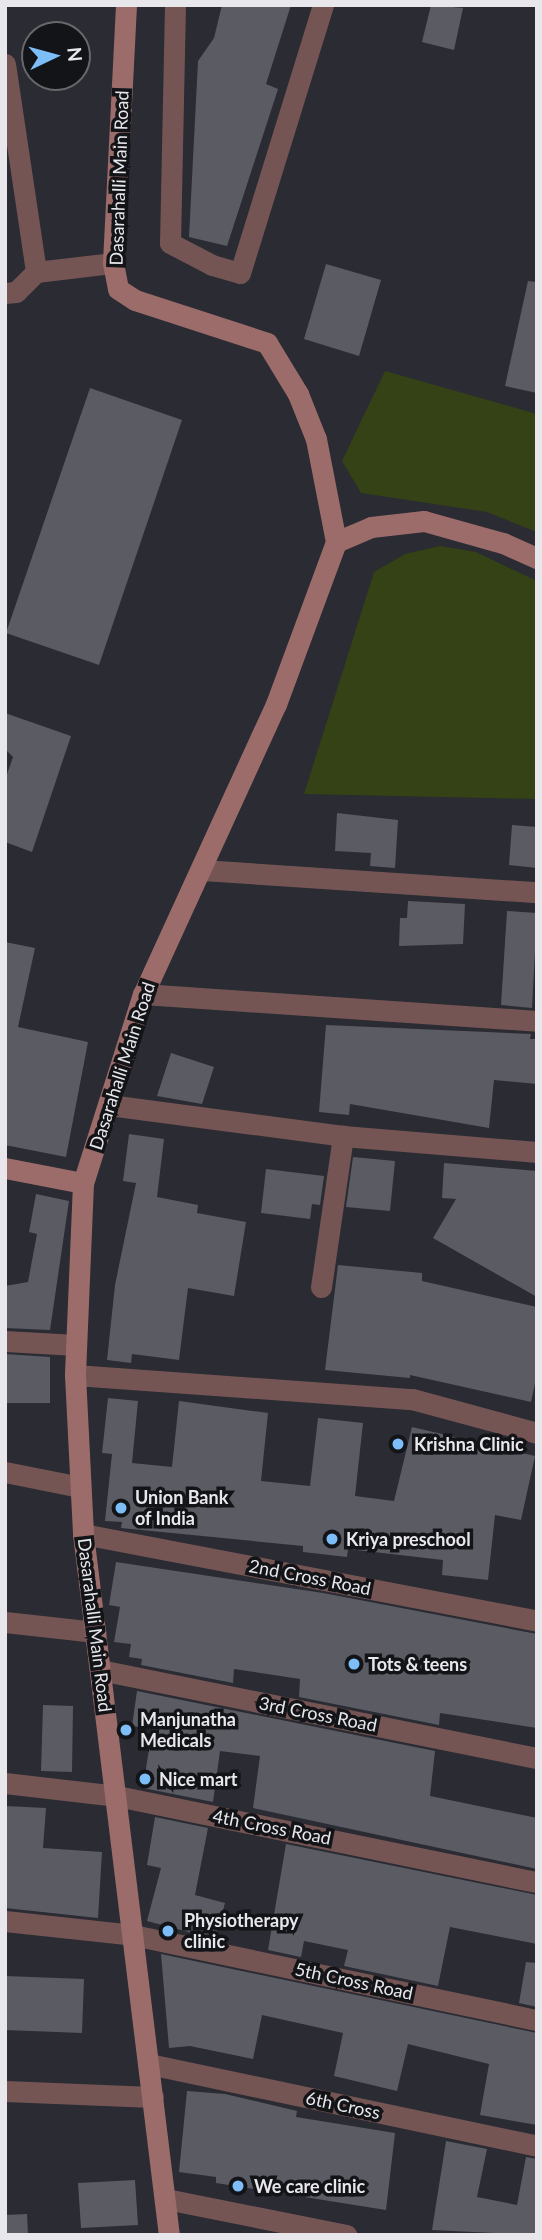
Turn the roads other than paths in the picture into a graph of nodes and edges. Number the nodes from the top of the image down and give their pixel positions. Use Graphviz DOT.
graph roads {
  1 [pos="125,5"];
  2 [pos="175,5"];
  3 [pos="323,5"];
  4 [pos="5,64"];
  5 [pos="113,263"];
  6 [pos="36,272"];
  7 [pos="5,293"];
  8 [pos="336,542"];
  9 [pos="537,558"];
  10 [pos="202,870"];
  11 [pos="537,892"];
  12 [pos="143,993"];
  13 [pos="537,1021"];
  14 [pos="109,1105"];
  15 [pos="343,1136"];
  16 [pos="537,1152"];
  17 [pos="5,1168"];
  18 [pos="83,1183"];
  19 [pos="321,1287"];
  20 [pos="5,1341"];
  21 [pos="76,1345"];
  22 [pos="75,1375"];
  23 [pos="537,1433"];
  24 [pos="5,1472"];
  25 [pos="80,1487"];
  26 [pos="83,1534"];
  27 [pos="537,1620"];
  28 [pos="5,1622"];
  29 [pos="95,1632"];
  30 [pos="100,1670"];
  31 [pos="537,1758"];
  32 [pos="5,1783"];
  33 [pos="117,1796"];
  34 [pos="537,1882"];
  35 [pos="5,1921"];
  36 [pos="133,1935"];
  37 [pos="537,2020"];
  38 [pos="149,2064"];
  39 [pos="5,2091"];
  40 [pos="153,2097"];
  41 [pos="537,2146"];
  42 [pos="166,2199"];
  43 [pos="169,2235"];
  44 [pos="346,2235"];
  1 -- 5 [label="street, Dasarahalli Main Road"];
  2 -- 3 [label="street"];
  4 -- 6 [label="street"];
  5 -- 6 [label="street"];
  5 -- 8 [label="street, Dasarahalli Main Road"];
  6 -- 7 [label="street"];
  8 -- 9 [label="street"];
  8 -- 10 [label="street, Dasarahalli Main Road"];
  10 -- 11 [label="street"];
  10 -- 12 [label="street, Dasarahalli Main Road"];
  12 -- 13 [label="street"];
  12 -- 14 [label="street, Dasarahalli Main Road"];
  14 -- 15 [label="street"];
  14 -- 18 [label="street, Dasarahalli Main Road"];
  15 -- 16 [label="street"];
  15 -- 19 [label="street"];
  17 -- 18 [label="street"];
  18 -- 21 [label="street, Dasarahalli Main Road"];
  20 -- 21 [label="street"];
  21 -- 22 [label="street, Dasarahalli Main Road"];
  22 -- 23 [label="street"];
  22 -- 25 [label="street, Dasarahalli Main Road"];
  24 -- 25 [label="street"];
  25 -- 26 [label="street, Dasarahalli Main Road"];
  26 -- 27 [label="street, 2nd Cross Road"];
  26 -- 29 [label="street, Dasarahalli Main Road"];
  28 -- 29 [label="street"];
  29 -- 30 [label="street, Dasarahalli Main Road"];
  30 -- 31 [label="street, 3rd Cross Road"];
  30 -- 33 [label="street, Dasarahalli Main Road"];
  32 -- 33 [label="street, 4th Cross Road"];
  33 -- 34 [label="street, 4th Cross Road"];
  33 -- 36 [label="street, Dasarahalli Main Road"];
  35 -- 36 [label="street, 5th Cross Road"];
  36 -- 37 [label="street, 5th Cross Road"];
  36 -- 38 [label="street, Dasarahalli Main Road"];
  38 -- 40 [label="street, Dasarahalli Main Road"];
  38 -- 41 [label="street, 6th Cross"];
  39 -- 40 [label="street"];
  40 -- 42 [label="street, Dasarahalli Main Road"];
  42 -- 43 [label="street, Dasarahalli Main Road"];
  42 -- 44 [label="street"];
}
